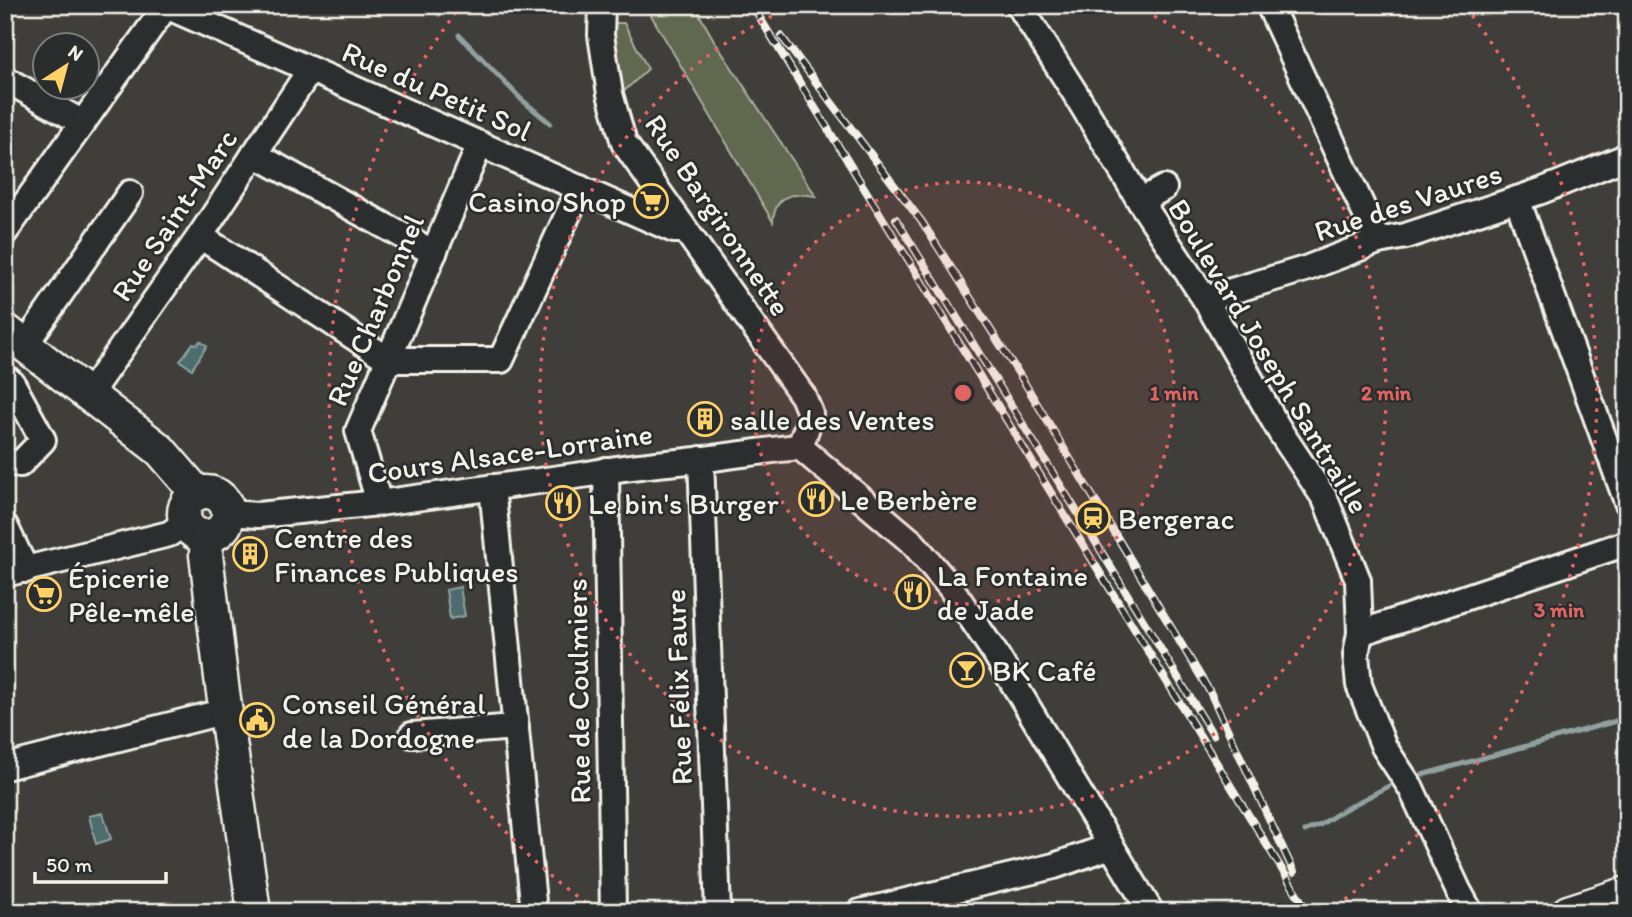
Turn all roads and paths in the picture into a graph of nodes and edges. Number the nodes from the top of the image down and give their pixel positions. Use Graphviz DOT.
graph roads {
  1 [pos="601,5"];
  2 [pos="1018,5"];
  3 [pos="1269,5"];
  4 [pos="165,6"];
  5 [pos="310,70"];
  6 [pos="5,79"];
  7 [pos="83,123"];
  8 [pos="480,144"];
  9 [pos="254,154"];
  10 [pos="1627,155"];
  11 [pos="580,188"];
  12 [pos="1164,188"];
  13 [pos="130,193"];
  14 [pos="1517,199"];
  15 [pos="1140,201"];
  16 [pos="685,230"];
  17 [pos="5,232"];
  18 [pos="200,236"];
  19 [pos="1378,242"];
  20 [pos="434,253"];
  21 [pos="1205,299"];
  22 [pos="15,338"];
  23 [pos="389,359"];
  24 [pos="5,376"];
  25 [pos="89,394"];
  26 [pos="800,447"];
  27 [pos="701,459"];
  28 [pos="5,461"];
  29 [pos="606,470"];
  30 [pos="492,487"];
  31 [pos="197,493"];
  32 [pos="1627,502"];
  33 [pos="379,503"];
  34 [pos="228,513"];
  35 [pos="5,526"];
  36 [pos="196,530"];
  37 [pos="1627,543"];
  38 [pos="16,572"];
  39 [pos="1360,633"];
  40 [pos="226,711"];
  41 [pos="516,727"];
  42 [pos="412,735"];
  43 [pos="6,764"];
  44 [pos="1111,846"];
  45 [pos="1627,893"];
  46 [pos="254,912"];
  47 [pos="534,912"];
  48 [pos="613,912"];
  49 [pos="718,912"];
  50 [pos="860,912"];
  51 [pos="1151,912"];
  52 [pos="1470,912"];
  53 [pos="1568,912"];
  1 -- 16 [label="street, Rue Bargironnette"];
  2 -- 15 [label="street, Boulevard Joseph Santraille"];
  3 -- 19 [label="street"];
  4 -- 5 [label="street, Rue du Petit Sol"];
  4 -- 7 [label="street"];
  5 -- 8 [label="street, Rue du Petit Sol"];
  5 -- 9 [label="street, Rue Saint-Marc"];
  6 -- 7 [label="street"];
  7 -- 17 [label="street"];
  8 -- 11 [label="street, Rue du Petit Sol"];
  8 -- 20 [label="street, Rue Charbonnel"];
  9 -- 18 [label="street, Rue Saint-Marc"];
  9 -- 20 [label="street"];
  10 -- 14 [label="street, Rue des Vaures"];
  11 -- 16 [label="street, Rue du Petit Sol"];
  11 -- 23 [label="street"];
  12 -- 15 [label="street"];
  13 -- 22 [label="street"];
  14 -- 19 [label="street, Rue des Vaures"];
  14 -- 32 [label="street"];
  15 -- 21 [label="street, Boulevard Joseph Santraille"];
  16 -- 26 [label="street, Rue Bargironnette"];
  18 -- 23 [label="street"];
  18 -- 25 [label="street, Rue Saint-Marc"];
  19 -- 21 [label="street, Rue des Vaures"];
  20 -- 23 [label="street, Rue Charbonnel"];
  21 -- 39 [label="street, Boulevard Joseph Santraille"];
  22 -- 25 [label="main road"];
  23 -- 33 [label="street, Rue Charbonnel"];
  24 -- 28 [label="street"];
  25 -- 31 [label="main road"];
  26 -- 27 [label="street, Cours Alsace-Lorraine"];
  26 -- 44 [label="street"];
  27 -- 29 [label="street, Cours Alsace-Lorraine"];
  27 -- 49 [label="street, Rue Félix Faure"];
  29 -- 30 [label="street, Cours Alsace-Lorraine"];
  29 -- 48 [label="street, Rue de Coulmiers"];
  30 -- 33 [label="street, Cours Alsace-Lorraine"];
  30 -- 41 [label="street"];
  31 -- 34 [label="main road"];
  31 -- 36 [label="main road"];
  33 -- 34 [label="street, Cours Alsace-Lorraine"];
  34 -- 36 [label="main road"];
  35 -- 38 [label="street"];
  36 -- 38 [label="street"];
  36 -- 40 [label="main road"];
  37 -- 39 [label="street"];
  39 -- 52 [label="street, Boulevard Joseph Santraille"];
  40 -- 43 [label="street"];
  40 -- 46 [label="main road"];
  41 -- 42 [label="street"];
  41 -- 47 [label="street"];
  44 -- 50 [label="street"];
  44 -- 51 [label="street"];
  45 -- 53 [label="main road"];
}
